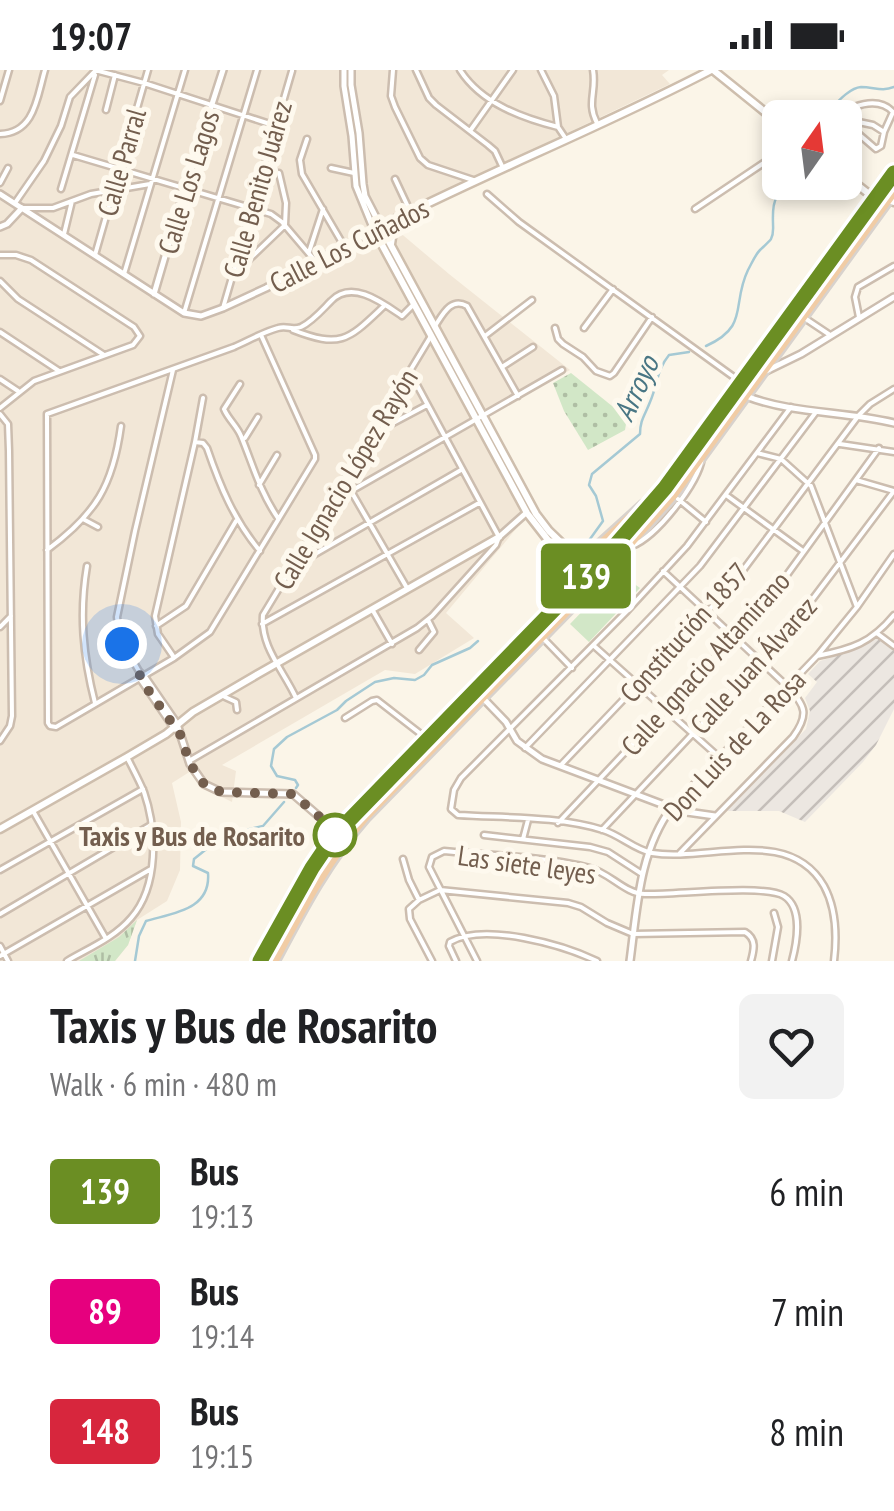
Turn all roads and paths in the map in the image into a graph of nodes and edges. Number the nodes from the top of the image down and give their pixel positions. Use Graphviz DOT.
graph roads {
  1 [pos="10,70"];
  2 [pos="45,70"];
  3 [pos="98,70"];
  4 [pos="148,70"];
  5 [pos="185,70"];
  6 [pos="223,70"];
  7 [pos="256,70"];
  8 [pos="291,70"];
  9 [pos="348,70"];
  10 [pos="393,70"];
  11 [pos="416,70"];
  12 [pos="461,70"];
  13 [pos="513,70"];
  14 [pos="541,70"];
  15 [pos="593,70"];
  16 [pos="694,70"];
  17 [pos="712,70"];
  18 [pos="115,75"];
  19 [pos="144,83"];
  20 [pos="686,83"];
  21 [pos="178,94"];
  22 [pos="492,100"];
  23 [pos="0,101"];
  24 [pos="212,104"];
  25 [pos="862,104"];
  26 [pos="106,110"];
  27 [pos="762,110"];
  28 [pos="244,114"];
  29 [pos="862,122"];
  30 [pos="598,124"];
  31 [pos="276,126"];
  32 [pos="558,127"];
  33 [pos="470,130"];
  34 [pos="884,132"];
  35 [pos="0,134"];
  36 [pos="862,137"];
  37 [pos="307,140"];
  38 [pos="566,140"];
  39 [pos="357,150"];
  40 [pos="73,155"];
  41 [pos="762,164"];
  42 [pos="8,168"];
  43 [pos="331,168"];
  44 [pos="503,168"];
  45 [pos="119,169"];
  46 [pos="279,173"];
  47 [pos="354,173"];
  48 [pos="894,173"];
  49 [pos="394,179"];
  50 [pos="151,181"];
  51 [pos="476,181"];
  52 [pos="0,183"];
  53 [pos="862,187"];
  54 [pos="185,188"];
  55 [pos="62,189"];
  56 [pos="112,191"];
  57 [pos="0,194"];
  58 [pos="487,194"];
  59 [pos="219,197"];
  60 [pos="876,197"];
  61 [pos="363,198"];
  62 [pos="892,198"];
  63 [pos="72,201"];
  64 [pos="15,203"];
  65 [pos="252,207"];
  66 [pos="22,208"];
  67 [pos="323,209"];
  68 [pos="695,209"];
  69 [pos="410,211"];
  70 [pos="395,220"];
  71 [pos="285,225"];
  72 [pos="0,227"];
  73 [pos="378,229"];
  74 [pos="64,234"];
  75 [pos="390,245"];
  76 [pos="344,246"];
  77 [pos="0,254"];
  78 [pos="309,254"];
  79 [pos="95,255"];
  80 [pos="316,262"];
  81 [pos="894,266"];
  82 [pos="124,274"];
  83 [pos="232,276"];
  84 [pos="0,282"];
  85 [pos="612,289"];
  86 [pos="154,294"];
  87 [pos="894,297"];
  88 [pos="532,300"];
  89 [pos="386,304"];
  90 [pos="414,304"];
  91 [pos="222,308"];
  92 [pos="184,313"];
  93 [pos="803,317"];
  94 [pos="859,317"];
  95 [pos="652,318"];
  96 [pos="555,328"];
  97 [pos="584,328"];
  98 [pos="293,330"];
  99 [pos="435,331"];
  100 [pos="0,332"];
  101 [pos="261,335"];
  102 [pos="830,335"];
  103 [pos="484,336"];
  104 [pos="533,347"];
  105 [pos="104,356"];
  106 [pos="502,367"];
  107 [pos="173,369"];
  108 [pos="562,370"];
  109 [pos="59,371"];
  110 [pos="410,372"];
  111 [pos="762,373"];
  112 [pos="0,379"];
  113 [pos="742,383"];
  114 [pos="240,384"];
  115 [pos="894,389"];
  116 [pos="18,391"];
  117 [pos="518,396"];
  118 [pos="746,396"];
  119 [pos="204,398"];
  120 [pos="427,404"];
  121 [pos="791,407"];
  122 [pos="0,411"];
  123 [pos="727,411"];
  124 [pos="817,411"];
  125 [pos="858,415"];
  126 [pos="258,417"];
  127 [pos="480,418"];
  128 [pos="894,423"];
  129 [pos="121,426"];
  130 [pos="372,434"];
  131 [pos="445,438"];
  132 [pos="243,441"];
  133 [pos="195,442"];
  134 [pos="839,444"];
  135 [pos="880,448"];
  136 [pos="0,451"];
  137 [pos="9,451"];
  138 [pos="894,452"];
  139 [pos="757,453"];
  140 [pos="277,455"];
  141 [pos="782,459"];
  142 [pos="462,469"];
  143 [pos="856,480"];
  144 [pos="342,482"];
  145 [pos="809,482"];
  146 [pos="258,485"];
  147 [pos="352,491"];
  148 [pos="894,491"];
  149 [pos="726,494"];
  150 [pos="676,497"];
  151 [pos="480,503"];
  152 [pos="648,505"];
  153 [pos="745,507"];
  154 [pos="529,510"];
  155 [pos="1,512"];
  156 [pos="10,514"];
  157 [pos="278,518"];
  158 [pos="236,519"];
  159 [pos="83,520"];
  160 [pos="706,522"];
  161 [pos="826,522"];
  162 [pos="370,524"];
  163 [pos="98,527"];
  164 [pos="774,529"];
  165 [pos="499,537"];
  166 [pos="630,540"];
  167 [pos="47,550"];
  168 [pos="623,550"];
  169 [pos="260,551"];
  170 [pos="803,551"];
  171 [pos="0,552"];
  172 [pos="10,552"];
  173 [pos="387,554"];
  174 [pos="894,554"];
  175 [pos="570,560"];
  176 [pos="841,562"];
  177 [pos="87,566"];
  178 [pos="292,567"];
  179 [pos="663,571"];
  180 [pos="0,587"];
  181 [pos="10,588"];
  182 [pos="407,588"];
  183 [pos="681,588"];
  184 [pos="857,606"];
  185 [pos="372,609"];
  186 [pos="707,612"];
  187 [pos="549,615"];
  188 [pos="894,615"];
  189 [pos="11,616"];
  190 [pos="428,620"];
  191 [pos="262,624"];
  192 [pos="156,626"];
  193 [pos="0,628"];
  194 [pos="878,634"];
  195 [pos="542,637"];
  196 [pos="734,638"];
  197 [pos="392,644"];
  198 [pos="593,645"];
  199 [pos="894,646"];
  200 [pos="418,650"];
  201 [pos="524,655"];
  202 [pos="818,656"];
  203 [pos="174,658"];
  204 [pos="611,658"];
  205 [pos="760,663"];
  206 [pos="276,664"];
  207 [pos="572,668"];
  208 [pos="142,675"];
  209 [pos="638,685"];
  210 [pos="788,688"];
  211 [pos="479,694"];
  212 [pos="222,695"];
  213 [pos="296,698"];
  214 [pos="95,703"];
  215 [pos="666,709"];
  216 [pos="236,710"];
  217 [pos="345,718"];
  218 [pos="177,728"];
  219 [pos="511,730"];
  220 [pos="692,734"];
  221 [pos="428,740"];
  222 [pos="0,741"];
  223 [pos="526,748"];
  224 [pos="127,757"];
  225 [pos="720,758"];
  226 [pos="189,761"];
  227 [pos="559,767"];
  228 [pos="597,781"];
  229 [pos="142,788"];
  230 [pos="635,794"];
  231 [pos="672,807"];
  232 [pos="33,811"];
  233 [pos="715,816"];
  234 [pos="528,820"];
  235 [pos="558,822"];
  236 [pos="152,825"];
  237 [pos="1,826"];
  238 [pos="602,830"];
  239 [pos="337,832"];
  240 [pos="484,835"];
  241 [pos="524,838"];
  242 [pos="50,842"];
  243 [pos="649,853"];
  244 [pos="679,854"];
  245 [pos="403,859"];
  246 [pos="150,869"];
  247 [pos="0,870"];
  248 [pos="68,874"];
  249 [pos="643,875"];
  250 [pos="440,890"];
  251 [pos="639,894"];
  252 [pos="419,900"];
  253 [pos="87,905"];
  254 [pos="774,913"];
  255 [pos="0,914"];
  256 [pos="633,934"];
  257 [pos="466,935"];
  258 [pos="106,938"];
  259 [pos="0,946"];
  260 [pos="2,955"];
  261 [pos="834,960"];
  262 [pos="8,961"];
  263 [pos="66,961"];
  264 [pos="260,961"];
  265 [pos="274,961"];
  266 [pos="432,961"];
  267 [pos="456,961"];
  268 [pos="478,961"];
  269 [pos="597,961"];
  270 [pos="630,961"];
  271 [pos="751,961"];
  272 [pos="772,961"];
  273 [pos="792,961"];
  1 -- 23 [label="street"];
  2 -- 35 [label="street"];
  3 -- 18 [label="street"];
  3 -- 40 [label="street"];
  3 -- 64 [label="street"];
  4 -- 19 [label="street, Calle Parral"];
  5 -- 21 [label="street"];
  6 -- 24 [label="street, Calle Los Lagos"];
  7 -- 28 [label="street"];
  8 -- 31 [label="street, Calle Benito Juárez"];
  9 -- 39 [label="street"];
  10 -- 51 [label="street"];
  11 -- 33 [label="street"];
  12 -- 22 [label="street"];
  13 -- 22 [label="street"];
  14 -- 32 [label="street"];
  15 -- 30 [label="street"];
  16 -- 20 [label="main road"];
  17 -- 20 [label="main road, Calle Los Cuñados"];
  17 -- 27 [label="main road"];
  18 -- 19 [label="street"];
  18 -- 26 [label="street"];
  19 -- 21 [label="street"];
  19 -- 45 [label="street, Calle Parral"];
  20 -- 30 [label="main road, Calle Los Cuñados"];
  21 -- 24 [label="street"];
  21 -- 50 [label="street"];
  22 -- 32 [label="street"];
  22 -- 33 [label="street"];
  24 -- 28 [label="street"];
  24 -- 54 [label="street, Calle Los Lagos"];
  25 -- 34 [label="street"];
  28 -- 31 [label="street"];
  28 -- 59 [label="street"];
  29 -- 34 [label="street"];
  30 -- 38 [label="main road, Calle Los Cuñados"];
  31 -- 65 [label="street, Calle Benito Juárez"];
  32 -- 38 [label="street"];
  33 -- 44 [label="street"];
  34 -- 36 [label="street"];
  37 -- 67 [label="street"];
  38 -- 44 [label="main road, Calle Los Cuñados"];
  39 -- 47 [label="street"];
  39 -- 61 [label="street"];
  40 -- 45 [label="street"];
  40 -- 55 [label="street"];
  41 -- 68 [label="street"];
  42 -- 52 [label="street"];
  43 -- 47 [label="street"];
  44 -- 51 [label="main road, Calle Los Cuñados"];
  45 -- 50 [label="street"];
  45 -- 56 [label="street, Calle Parral"];
  46 -- 71 [label="street"];
  47 -- 61 [label="street"];
  48 -- 60 [label="highway"];
  49 -- 69 [label="street"];
  50 -- 54 [label="street"];
  50 -- 56 [label="street"];
  50 -- 82 [label="street"];
  51 -- 69 [label="main road, Calle Los Cuñados"];
  53 -- 60 [label="main road"];
  54 -- 59 [label="street"];
  54 -- 86 [label="street, Calle Los Lagos"];
  56 -- 63 [label="street"];
  56 -- 79 [label="street, Calle Parral"];
  57 -- 64 [label="street"];
  58 -- 85 [label="street"];
  59 -- 65 [label="street"];
  59 -- 92 [label="street"];
  60 -- 62 [label="main road"];
  60 -- 113 [label="highway"];
  61 -- 73 [label="street"];
  62 -- 93 [label="highway"];
  63 -- 66 [label="street"];
  63 -- 74 [label="street"];
  64 -- 66 [label="street"];
  65 -- 71 [label="street"];
  65 -- 83 [label="street, Calle Benito Juárez"];
  66 -- 72 [label="street"];
  66 -- 74 [label="street"];
  67 -- 76 [label="street"];
  67 -- 78 [label="street"];
  69 -- 70 [label="main road, Calle Los Cuñados"];
  70 -- 73 [label="main road, Calle Los Cuñados"];
  70 -- 75 [label="main road"];
  71 -- 78 [label="street"];
  71 -- 83 [label="street"];
  73 -- 75 [label="main road"];
  73 -- 76 [label="street, Calle Los Cuñados"];
  73 -- 90 [label="main road"];
  74 -- 79 [label="street"];
  75 -- 99 [label="main road"];
  76 -- 80 [label="street, Calle Los Cuñados"];
  77 -- 105 [label="street"];
  78 -- 80 [label="street"];
  79 -- 82 [label="street"];
  80 -- 91 [label="street, Calle Los Cuñados"];
  81 -- 94 [label="street"];
  82 -- 86 [label="street"];
  83 -- 91 [label="street, Calle Benito Juárez"];
  84 -- 105 [label="street"];
  85 -- 95 [label="street"];
  85 -- 97 [label="street"];
  86 -- 92 [label="street"];
  87 -- 94 [label="street"];
  88 -- 103 [label="street"];
  89 -- 90 [label="street"];
  89 -- 98 [label="street"];
  89 -- 98 [label="street"];
  90 -- 99 [label="main road"];
  91 -- 92 [label="street, Calle Los Cuñados"];
  93 -- 102 [label="street"];
  93 -- 111 [label="highway"];
  94 -- 102 [label="street"];
  95 -- 96 [label="street"];
  95 -- 113 [label="street"];
  98 -- 101 [label="street"];
  99 -- 103 [label="street"];
  99 -- 110 [label="street, Calle Ignacio López Rayón"];
  99 -- 127 [label="main road"];
  100 -- 109 [label="street"];
  101 -- 107 [label="street"];
  101 -- 157 [label="street"];
  102 -- 111 [label="street"];
  103 -- 106 [label="street"];
  104 -- 106 [label="street"];
  105 -- 109 [label="street"];
  106 -- 117 [label="street"];
  107 -- 167 [label="street"];
  107 -- 208 [label="street"];
  108 -- 117 [label="street"];
  109 -- 116 [label="street"];
  110 -- 120 [label="street"];
  110 -- 130 [label="street, Calle Ignacio López Rayón"];
  111 -- 118 [label="highway"];
  112 -- 116 [label="street"];
  113 -- 123 [label="highway"];
  114 -- 132 [label="street"];
  115 -- 125 [label="street"];
  116 -- 122 [label="street"];
  117 -- 127 [label="street"];
  118 -- 121 [label="street"];
  118 -- 123 [label="highway"];
  119 -- 133 [label="street"];
  120 -- 130 [label="street"];
  120 -- 131 [label="street"];
  121 -- 124 [label="street"];
  121 -- 139 [label="street"];
  122 -- 137 [label="street"];
  123 -- 150 [label="highway"];
  123 -- 152 [label="highway"];
  124 -- 125 [label="street"];
  124 -- 141 [label="street"];
  125 -- 128 [label="street"];
  125 -- 134 [label="street, Constitución 1857"];
  126 -- 132 [label="street"];
  127 -- 131 [label="street"];
  127 -- 154 [label="main road"];
  129 -- 159 [label="street"];
  130 -- 144 [label="street, Calle Ignacio López Rayón"];
  131 -- 142 [label="street"];
  131 -- 147 [label="street"];
  132 -- 146 [label="street"];
  133 -- 158 [label="street"];
  133 -- 192 [label="street"];
  134 -- 135 [label="street"];
  134 -- 145 [label="street, Constitución 1857"];
  135 -- 138 [label="street"];
  135 -- 143 [label="street, Calle Ignacio Altamirano"];
  136 -- 137 [label="street"];
  137 -- 156 [label="street"];
  139 -- 141 [label="street"];
  139 -- 149 [label="street"];
  140 -- 146 [label="street"];
  141 -- 145 [label="street"];
  141 -- 153 [label="street"];
  142 -- 151 [label="street"];
  142 -- 162 [label="street"];
  143 -- 148 [label="street"];
  143 -- 161 [label="street, Calle Ignacio Altamirano"];
  144 -- 147 [label="street"];
  144 -- 178 [label="street, Calle Ignacio López Rayón"];
  145 -- 161 [label="street"];
  145 -- 164 [label="street, Constitución 1857"];
  146 -- 157 [label="street"];
  147 -- 162 [label="street"];
  148 -- 176 [label="street, Calle Juan Álvarez"];
  149 -- 153 [label="street"];
  149 -- 160 [label="street"];
  150 -- 160 [label="street"];
  150 -- 166 [label="highway"];
  150 -- 168 [label="street"];
  151 -- 165 [label="street"];
  151 -- 173 [label="street"];
  152 -- 166 [label="highway"];
  152 -- 175 [label="highway"];
  152 -- 187 [label="highway"];
  153 -- 164 [label="street"];
  153 -- 183 [label="street"];
  154 -- 165 [label="street"];
  154 -- 175 [label="main road"];
  155 -- 156 [label="street"];
  156 -- 172 [label="street"];
  157 -- 169 [label="street"];
  158 -- 169 [label="street"];
  158 -- 192 [label="street"];
  159 -- 163 [label="street"];
  159 -- 167 [label="street"];
  160 -- 179 [label="street"];
  161 -- 170 [label="street, Calle Ignacio Altamirano"];
  161 -- 176 [label="street"];
  162 -- 173 [label="street"];
  162 -- 178 [label="street"];
  164 -- 170 [label="street"];
  164 -- 186 [label="street, Constitución 1857"];
  165 -- 182 [label="main road"];
  165 -- 190 [label="street"];
  166 -- 168 [label="highway"];
  167 -- 214 [label="street"];
  168 -- 195 [label="highway"];
  169 -- 203 [label="street"];
  170 -- 196 [label="street, Calle Ignacio Altamirano"];
  171 -- 172 [label="street"];
  172 -- 181 [label="street"];
  173 -- 182 [label="street"];
  173 -- 191 [label="street"];
  174 -- 184 [label="street, Don Luis de La Rosa"];
  175 -- 187 [label="highway"];
  176 -- 184 [label="street"];
  176 -- 205 [label="street, Calle Juan Álvarez"];
  177 -- 214 [label="street"];
  178 -- 191 [label="street, Calle Ignacio López Rayón"];
  179 -- 183 [label="street"];
  179 -- 198 [label="street"];
  180 -- 181 [label="street"];
  181 -- 189 [label="street"];
  182 -- 185 [label="main road"];
  183 -- 186 [label="street"];
  183 -- 204 [label="street"];
  184 -- 202 [label="street, Don Luis de La Rosa"];
  185 -- 197 [label="street"];
  185 -- 206 [label="main road"];
  186 -- 196 [label="street"];
  186 -- 209 [label="street, Constitución 1857"];
  187 -- 201 [label="highway"];
  187 -- 211 [label="highway"];
  188 -- 194 [label="street"];
  189 -- 193 [label="street"];
  189 -- 222 [label="street"];
  190 -- 197 [label="street"];
  190 -- 200 [label="street"];
  191 -- 206 [label="street"];
  192 -- 203 [label="street"];
  194 -- 199 [label="street"];
  194 -- 202 [label="street"];
  195 -- 201 [label="highway"];
  195 -- 207 [label="street"];
  196 -- 205 [label="street"];
  196 -- 215 [label="street, Calle Ignacio Altamirano"];
  197 -- 213 [label="street"];
  198 -- 204 [label="street"];
  198 -- 207 [label="street"];
  201 -- 211 [label="highway"];
  202 -- 210 [label="street, Don Luis de La Rosa"];
  203 -- 208 [label="street"];
  204 -- 209 [label="street"];
  204 -- 223 [label="street"];
  205 -- 210 [label="street"];
  205 -- 220 [label="street, Calle Juan Álvarez"];
  206 -- 212 [label="main road"];
  206 -- 213 [label="street"];
  207 -- 219 [label="street"];
  208 -- 214 [label="street"];
  208 -- 218 [label="street"];
  209 -- 215 [label="street"];
  209 -- 227 [label="street, Constitución 1857"];
  210 -- 225 [label="street, Don Luis de La Rosa"];
  210 -- 233 [label="street"];
  211 -- 219 [label="street"];
  211 -- 221 [label="highway"];
  211 -- 265 [label="highway"];
  212 -- 216 [label="street"];
  212 -- 218 [label="main road"];
  213 -- 226 [label="street"];
  215 -- 220 [label="street"];
  215 -- 228 [label="street, Calle Ignacio Altamirano"];
  217 -- 221 [label="street"];
  218 -- 224 [label="main road"];
  218 -- 226 [label="street"];
  219 -- 223 [label="street"];
  219 -- 234 [label="street"];
  220 -- 225 [label="street"];
  220 -- 230 [label="street, Calle Juan Álvarez"];
  221 -- 239 [label="highway"];
  223 -- 227 [label="street"];
  224 -- 229 [label="street"];
  224 -- 232 [label="main road"];
  225 -- 231 [label="street, Don Luis de La Rosa"];
  226 -- 239 [label="street"];
  227 -- 228 [label="street"];
  228 -- 230 [label="street"];
  228 -- 235 [label="street, Calle Ignacio Altamirano"];
  229 -- 236 [label="street"];
  229 -- 242 [label="street"];
  230 -- 231 [label="street"];
  230 -- 238 [label="street, Calle Juan Álvarez"];
  231 -- 233 [label="street"];
  231 -- 243 [label="street, Don Luis de La Rosa"];
  232 -- 237 [label="main road"];
  232 -- 242 [label="street"];
  233 -- 244 [label="street"];
  234 -- 235 [label="street"];
  234 -- 241 [label="street"];
  235 -- 238 [label="street"];
  236 -- 246 [label="street"];
  236 -- 248 [label="street"];
  238 -- 243 [label="street"];
  239 -- 264 [label="highway"];
  240 -- 241 [label="street"];
  241 -- 249 [label="street"];
  242 -- 247 [label="street"];
  242 -- 248 [label="street"];
  243 -- 244 [label="street"];
  243 -- 249 [label="street, Don Luis de La Rosa"];
  244 -- 261 [label="street"];
  245 -- 252 [label="street"];
  246 -- 253 [label="street"];
  246 -- 258 [label="street"];
  248 -- 253 [label="street"];
  248 -- 255 [label="street"];
  249 -- 251 [label="street, Don Luis de La Rosa"];
  250 -- 251 [label="street, Las siete leyes"];
  250 -- 252 [label="street"];
  250 -- 256 [label="street"];
  250 -- 257 [label="street, Las siete leyes"];
  251 -- 256 [label="street, Don Luis de La Rosa"];
  251 -- 273 [label="street"];
  252 -- 266 [label="street"];
  253 -- 258 [label="street"];
  253 -- 260 [label="street"];
  254 -- 272 [label="street"];
  256 -- 270 [label="street, Don Luis de La Rosa"];
  256 -- 271 [label="street"];
  257 -- 267 [label="street"];
  257 -- 268 [label="street, Las siete leyes"];
  257 -- 269 [label="street"];
  258 -- 263 [label="street"];
  259 -- 260 [label="street"];
  260 -- 262 [label="street"];
}
